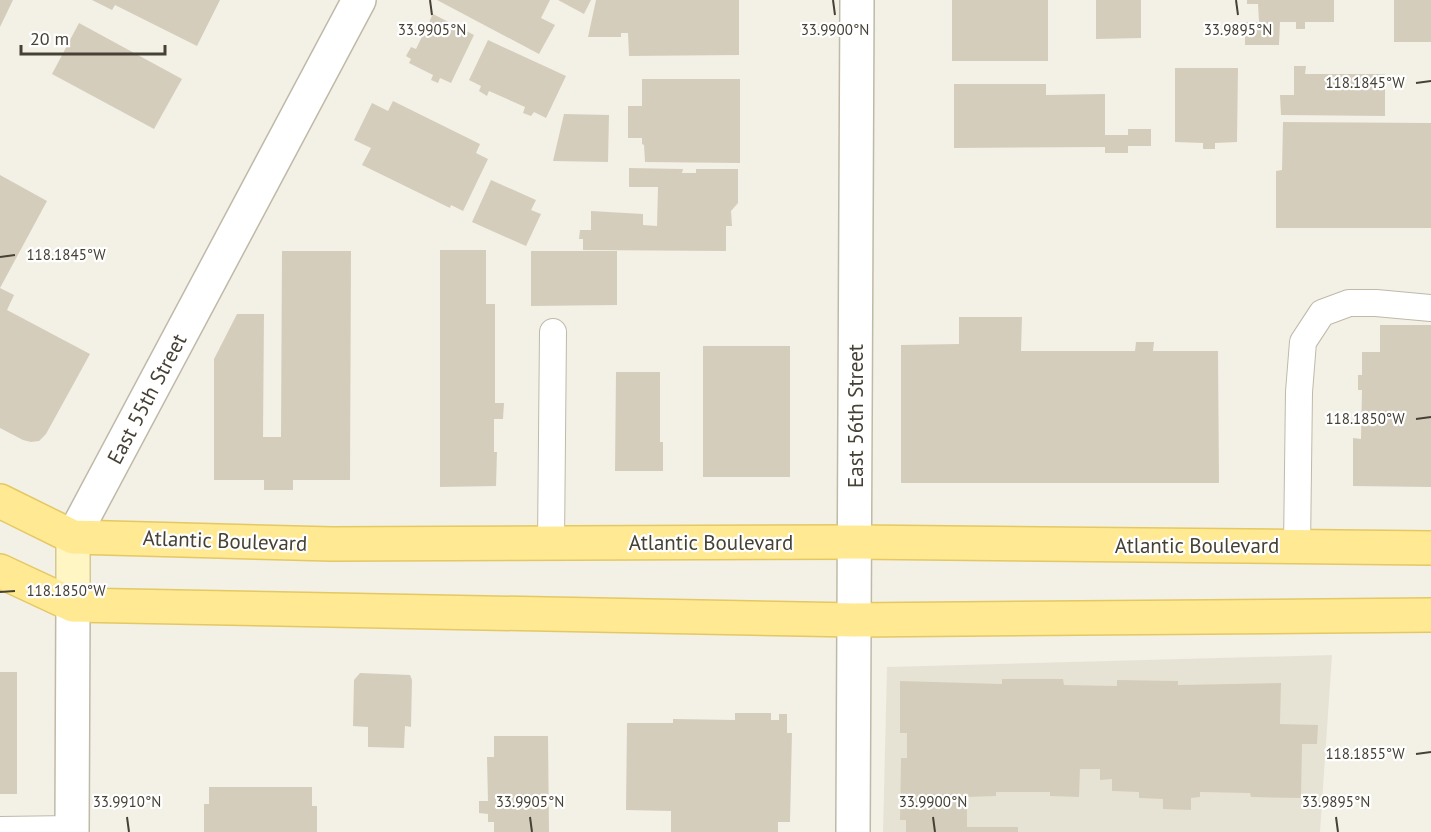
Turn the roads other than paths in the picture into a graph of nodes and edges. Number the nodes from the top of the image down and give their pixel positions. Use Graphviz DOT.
graph roads {
  1 [pos="360,0"];
  2 [pos="857,0"];
  3 [pos="1431,308"];
  4 [pos="553,332"];
  5 [pos="0,501"];
  6 [pos="73,537"];
  7 [pos="855,542"];
  8 [pos="551,543"];
  9 [pos="1297,547"];
  10 [pos="1431,548"];
  11 [pos="0,572"];
  12 [pos="73,605"];
  13 [pos="1431,615"];
  14 [pos="854,620"];
  15 [pos="0,830"];
  16 [pos="72,831"];
  17 [pos="853,832"];
  1 -- 6 [label="street, East 55th Street"];
  2 -- 7 [label="street, East 56th Street"];
  3 -- 9 [label="lane"];
  4 -- 8 [label="lane"];
  5 -- 6 [label="main road, Atlantic Boulevard"];
  6 -- 8 [label="main road, Atlantic Boulevard"];
  6 -- 12 [label="street, East 55th Street"];
  7 -- 8 [label="main road, Atlantic Boulevard"];
  7 -- 9 [label="main road, Atlantic Boulevard"];
  7 -- 14 [label="street, East 56th Street"];
  9 -- 10 [label="main road, Atlantic Boulevard"];
  11 -- 12 [label="main road"];
  12 -- 14 [label="main road"];
  12 -- 16 [label="street, East 55th Street"];
  13 -- 14 [label="main road"];
  14 -- 17 [label="street, East 56th Street"];
  15 -- 16 [label="lane"];
}
